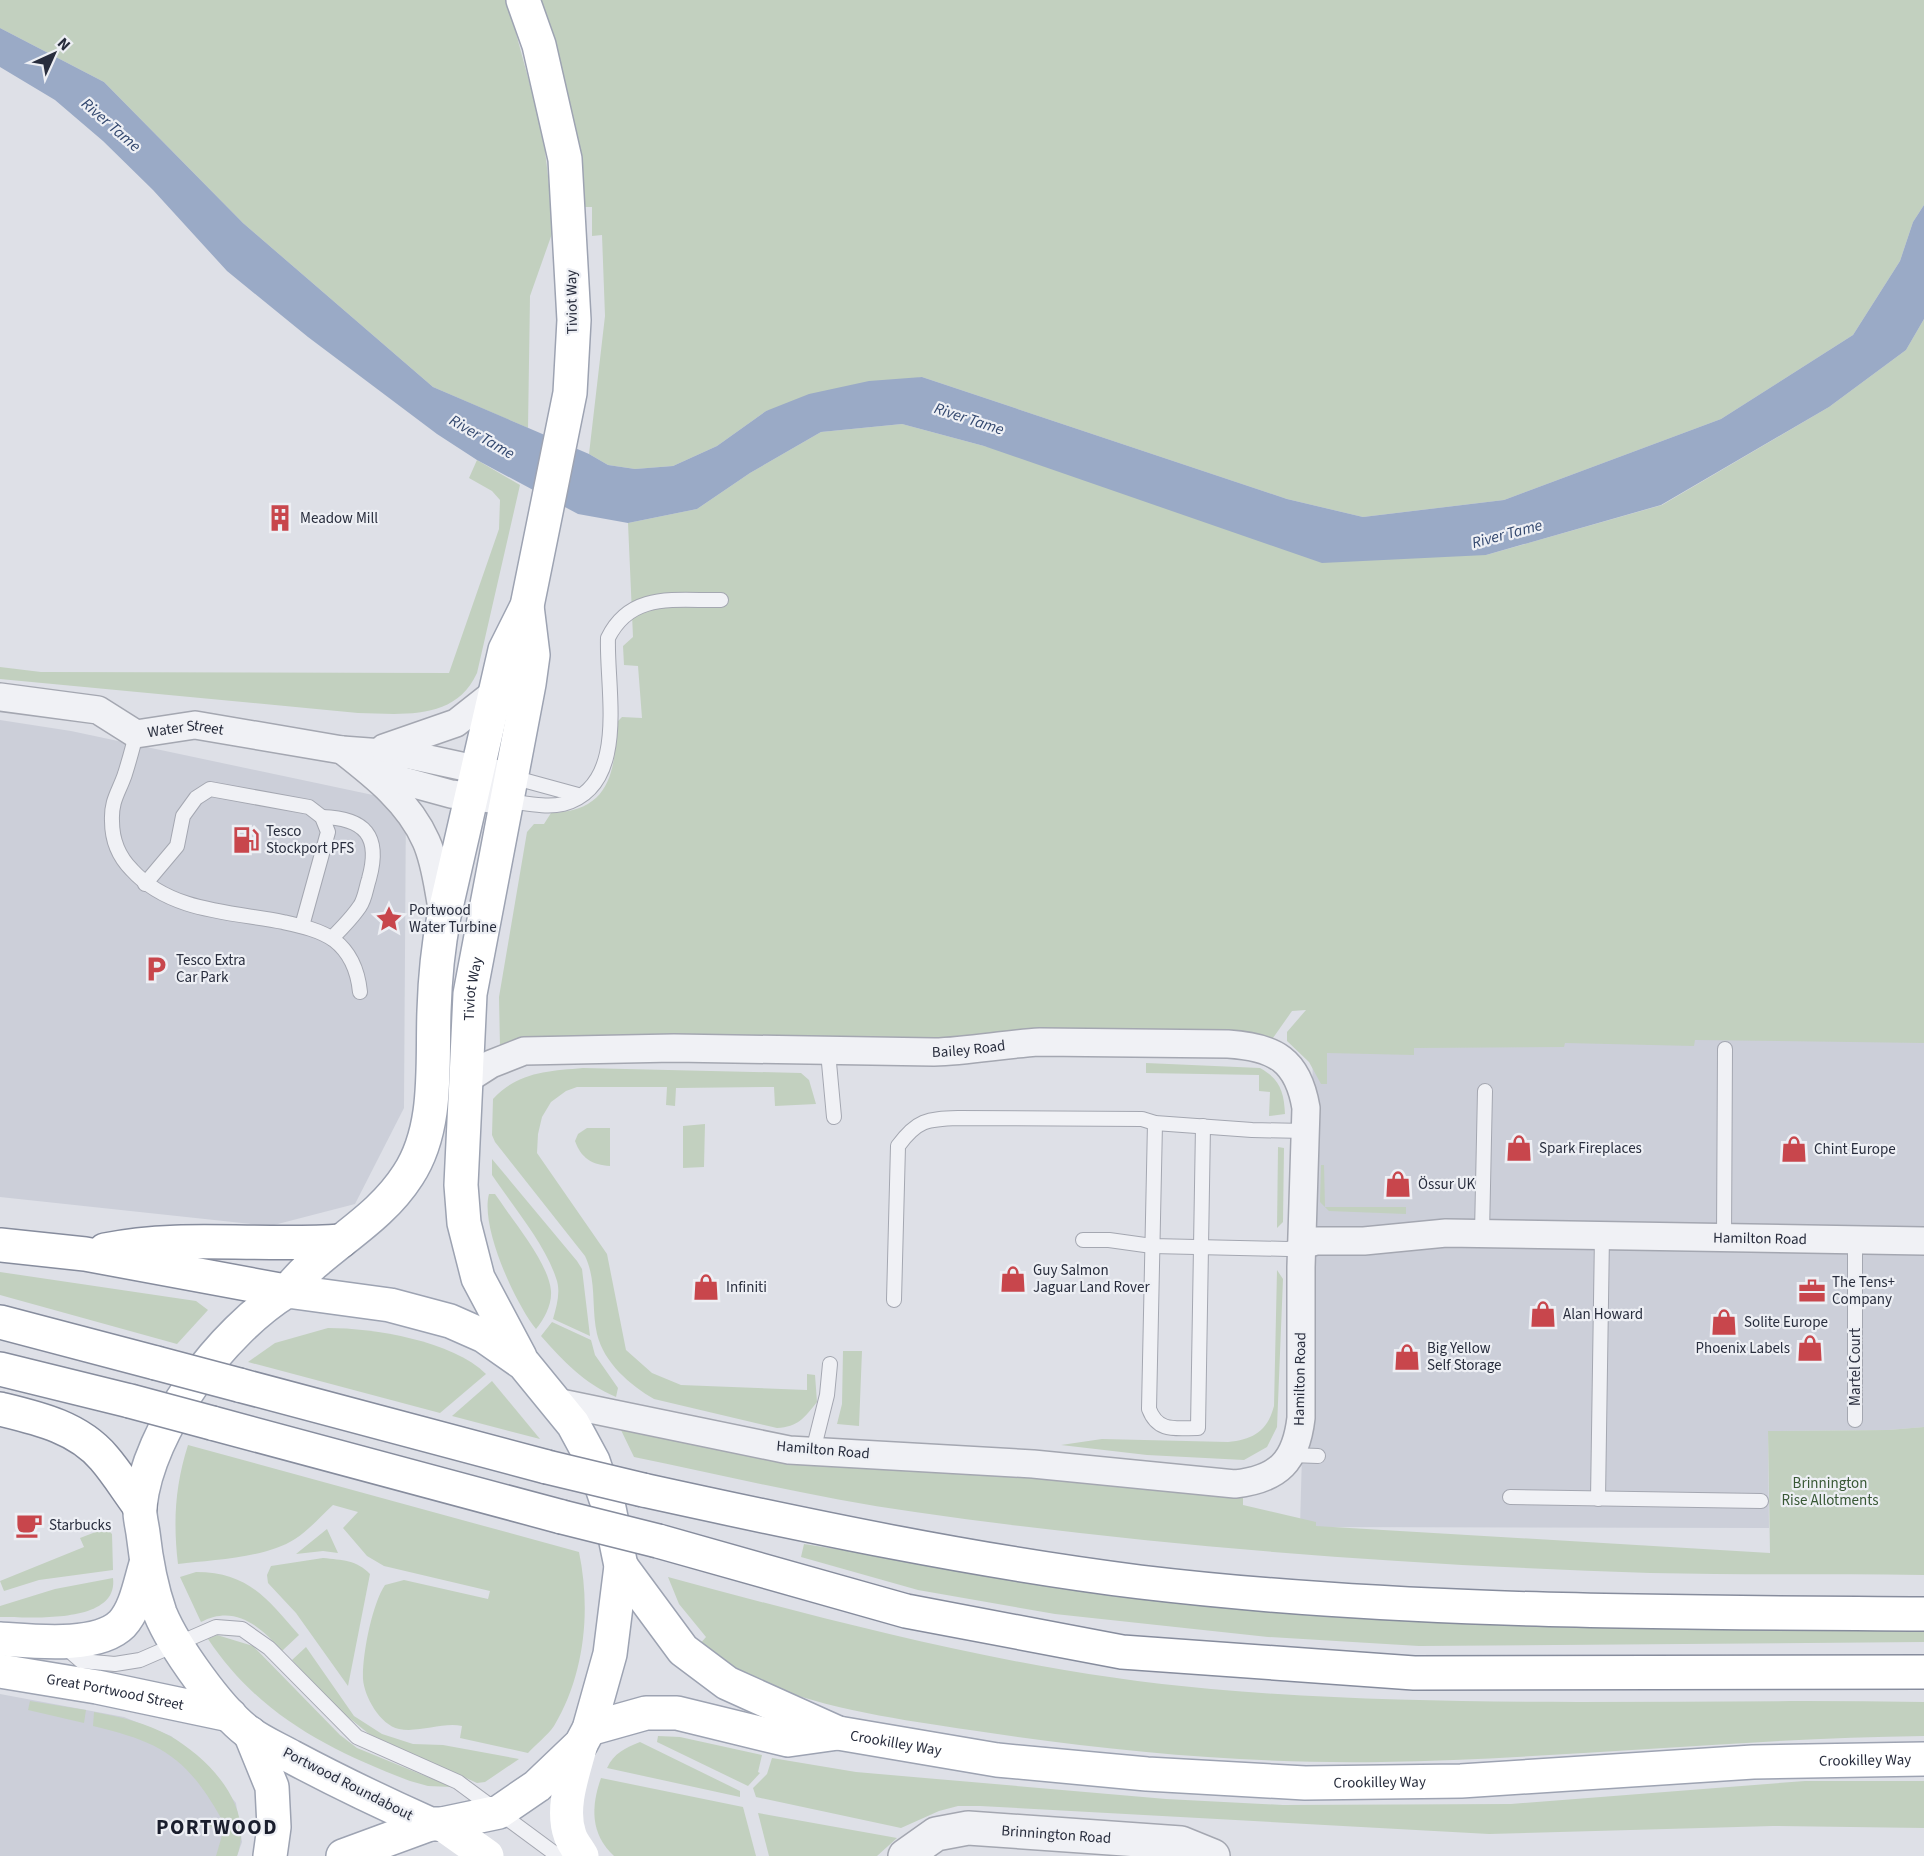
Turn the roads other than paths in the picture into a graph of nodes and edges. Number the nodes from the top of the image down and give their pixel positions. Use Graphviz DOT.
graph roads {
  1 [pos="523,0"];
  2 [pos="721,600"];
  3 [pos="527,606"];
  4 [pos="494,693"];
  5 [pos="0,697"];
  6 [pos="136,734"];
  7 [pos="372,762"];
  8 [pos="473,783"];
  9 [pos="510,789"];
  10 [pos="578,795"];
  11 [pos="322,817"];
  12 [pos="145,884"];
  13 [pos="444,916"];
  14 [pos="302,926"];
  15 [pos="332,938"];
  16 [pos="360,992"];
  17 [pos="1725,1049"];
  18 [pos="828,1052"];
  19 [pos="466,1080"];
  20 [pos="1485,1091"];
  21 [pos="834,1117"];
  22 [pos="1155,1123"];
  23 [pos="1203,1126"];
  24 [pos="1305,1131"];
  25 [pos="1482,1233"];
  26 [pos="351,1234"];
  27 [pos="1602,1235"];
  28 [pos="1724,1238"];
  29 [pos="1083,1240"];
  30 [pos="1855,1241"];
  31 [pos="1924,1241"];
  32 [pos="0,1245"];
  33 [pos="1302,1245"];
  34 [pos="1152,1246"];
  35 [pos="1202,1248"];
  36 [pos="85,1254"];
  37 [pos="286,1291"];
  38 [pos="894,1300"];
  39 [pos="0,1322"];
  40 [pos="524,1364"];
  41 [pos="830,1364"];
  42 [pos="0,1369"];
  43 [pos="556,1402"];
  44 [pos="0,1409"];
  45 [pos="1855,1420"];
  46 [pos="813,1451"];
  47 [pos="1510,1497"];
  48 [pos="1598,1499"];
  49 [pos="1761,1501"];
  50 [pos="140,1507"];
  51 [pos="146,1564"];
  52 [pos="621,1566"];
  53 [pos="1924,1614"];
  54 [pos="0,1639"];
  55 [pos="59,1641"];
  56 [pos="178,1644"];
  57 [pos="0,1671"];
  58 [pos="1924,1672"];
  59 [pos="240,1725"];
  60 [pos="838,1733"];
  61 [pos="585,1737"];
  62 [pos="1924,1759"];
  63 [pos="499,1812"];
  64 [pos="436,1824"];
  65 [pos="1146,1848"];
  66 [pos="270,1856"];
  67 [pos="343,1856"];
  68 [pos="487,1856"];
  69 [pos="558,1856"];
  70 [pos="582,1856"];
  71 [pos="905,1856"];
  72 [pos="1213,1856"];
  1 -- 3 [label="main road, Tiviot Way"];
  2 -- 10 [label="lane"];
  3 -- 4 [label="main road, Tiviot Way"];
  3 -- 9 [label="main road, Tiviot Way"];
  4 -- 7 [label="street"];
  4 -- 8 [label="main road, Tiviot Way"];
  5 -- 6 [label="street, Water Street"];
  6 -- 7 [label="street, Water Street"];
  6 -- 12 [label="lane"];
  7 -- 8 [label="street, Water Street"];
  7 -- 13 [label="street, Water Street"];
  8 -- 9 [label="street, Water Street"];
  8 -- 13 [label="main road, Tiviot Way"];
  9 -- 10 [label="lane"];
  9 -- 10 [label="lane, Water Street"];
  9 -- 19 [label="main road, Tiviot Way"];
  11 -- 12 [label="lane"];
  11 -- 14 [label="lane"];
  11 -- 15 [label="lane"];
  12 -- 14 [label="lane"];
  13 -- 26 [label="main road, Tiviot Way"];
  14 -- 15 [label="lane"];
  15 -- 16 [label="lane"];
  17 -- 28 [label="lane"];
  18 -- 19 [label="street, Bailey Road"];
  18 -- 21 [label="lane"];
  18 -- 24 [label="street, Bailey Road"];
  19 -- 40 [label="main road, Tiviot Way"];
  20 -- 25 [label="lane"];
  22 -- 23 [label="lane"];
  22 -- 34 [label="lane"];
  22 -- 38 [label="lane"];
  23 -- 24 [label="lane"];
  23 -- 35 [label="lane"];
  24 -- 33 [label="street, Bailey Road"];
  25 -- 27 [label="street, Hamilton Road"];
  25 -- 33 [label="street, Hamilton Road"];
  26 -- 36 [label="main road"];
  26 -- 37 [label="main road, Tiviot Way"];
  27 -- 28 [label="street, Hamilton Road"];
  27 -- 48 [label="lane"];
  28 -- 30 [label="street, Hamilton Road"];
  29 -- 34 [label="lane"];
  30 -- 31 [label="street, Hamilton Road"];
  30 -- 45 [label="lane, Martel Court"];
  32 -- 36 [label="main road"];
  33 -- 35 [label="lane"];
  33 -- 46 [label="street, Hamilton Road"];
  34 -- 35 [label="lane"];
  34 -- 35 [label="lane"];
  36 -- 37 [label="main road"];
  37 -- 40 [label="main road"];
  37 -- 50 [label="main road, Portwood Roundabout"];
  39 -- 53 [label="main road, bridge"];
  40 -- 43 [label="main road"];
  41 -- 46 [label="lane"];
  42 -- 58 [label="main road, bridge"];
  43 -- 46 [label="street, Hamilton Road"];
  43 -- 52 [label="main road"];
  44 -- 50 [label="main road"];
  47 -- 48 [label="lane"];
  48 -- 49 [label="lane"];
  50 -- 51 [label="main road, Portwood Roundabout"];
  51 -- 55 [label="main road"];
  51 -- 56 [label="main road, Portwood Roundabout"];
  52 -- 60 [label="main road, Crookilley Way"];
  52 -- 61 [label="main road"];
  54 -- 55 [label="main road"];
  55 -- 56 [label="lane"];
  56 -- 59 [label="main road, Portwood Roundabout"];
  56 -- 63 [label="lane"];
  57 -- 59 [label="main road, Great Portwood Street"];
  59 -- 64 [label="main road, Portwood Roundabout"];
  59 -- 66 [label="main road"];
  60 -- 61 [label="main road, Crookilley Way"];
  60 -- 62 [label="main road, Crookilley Way"];
  61 -- 63 [label="main road"];
  61 -- 70 [label="main road"];
  63 -- 64 [label="main road"];
  63 -- 69 [label="lane"];
  64 -- 67 [label="main road"];
  64 -- 68 [label="main road, Portwood Roundabout"];
  65 -- 71 [label="street, Brinnington Road"];
  65 -- 72 [label="street, Brinnington Road"];
}
